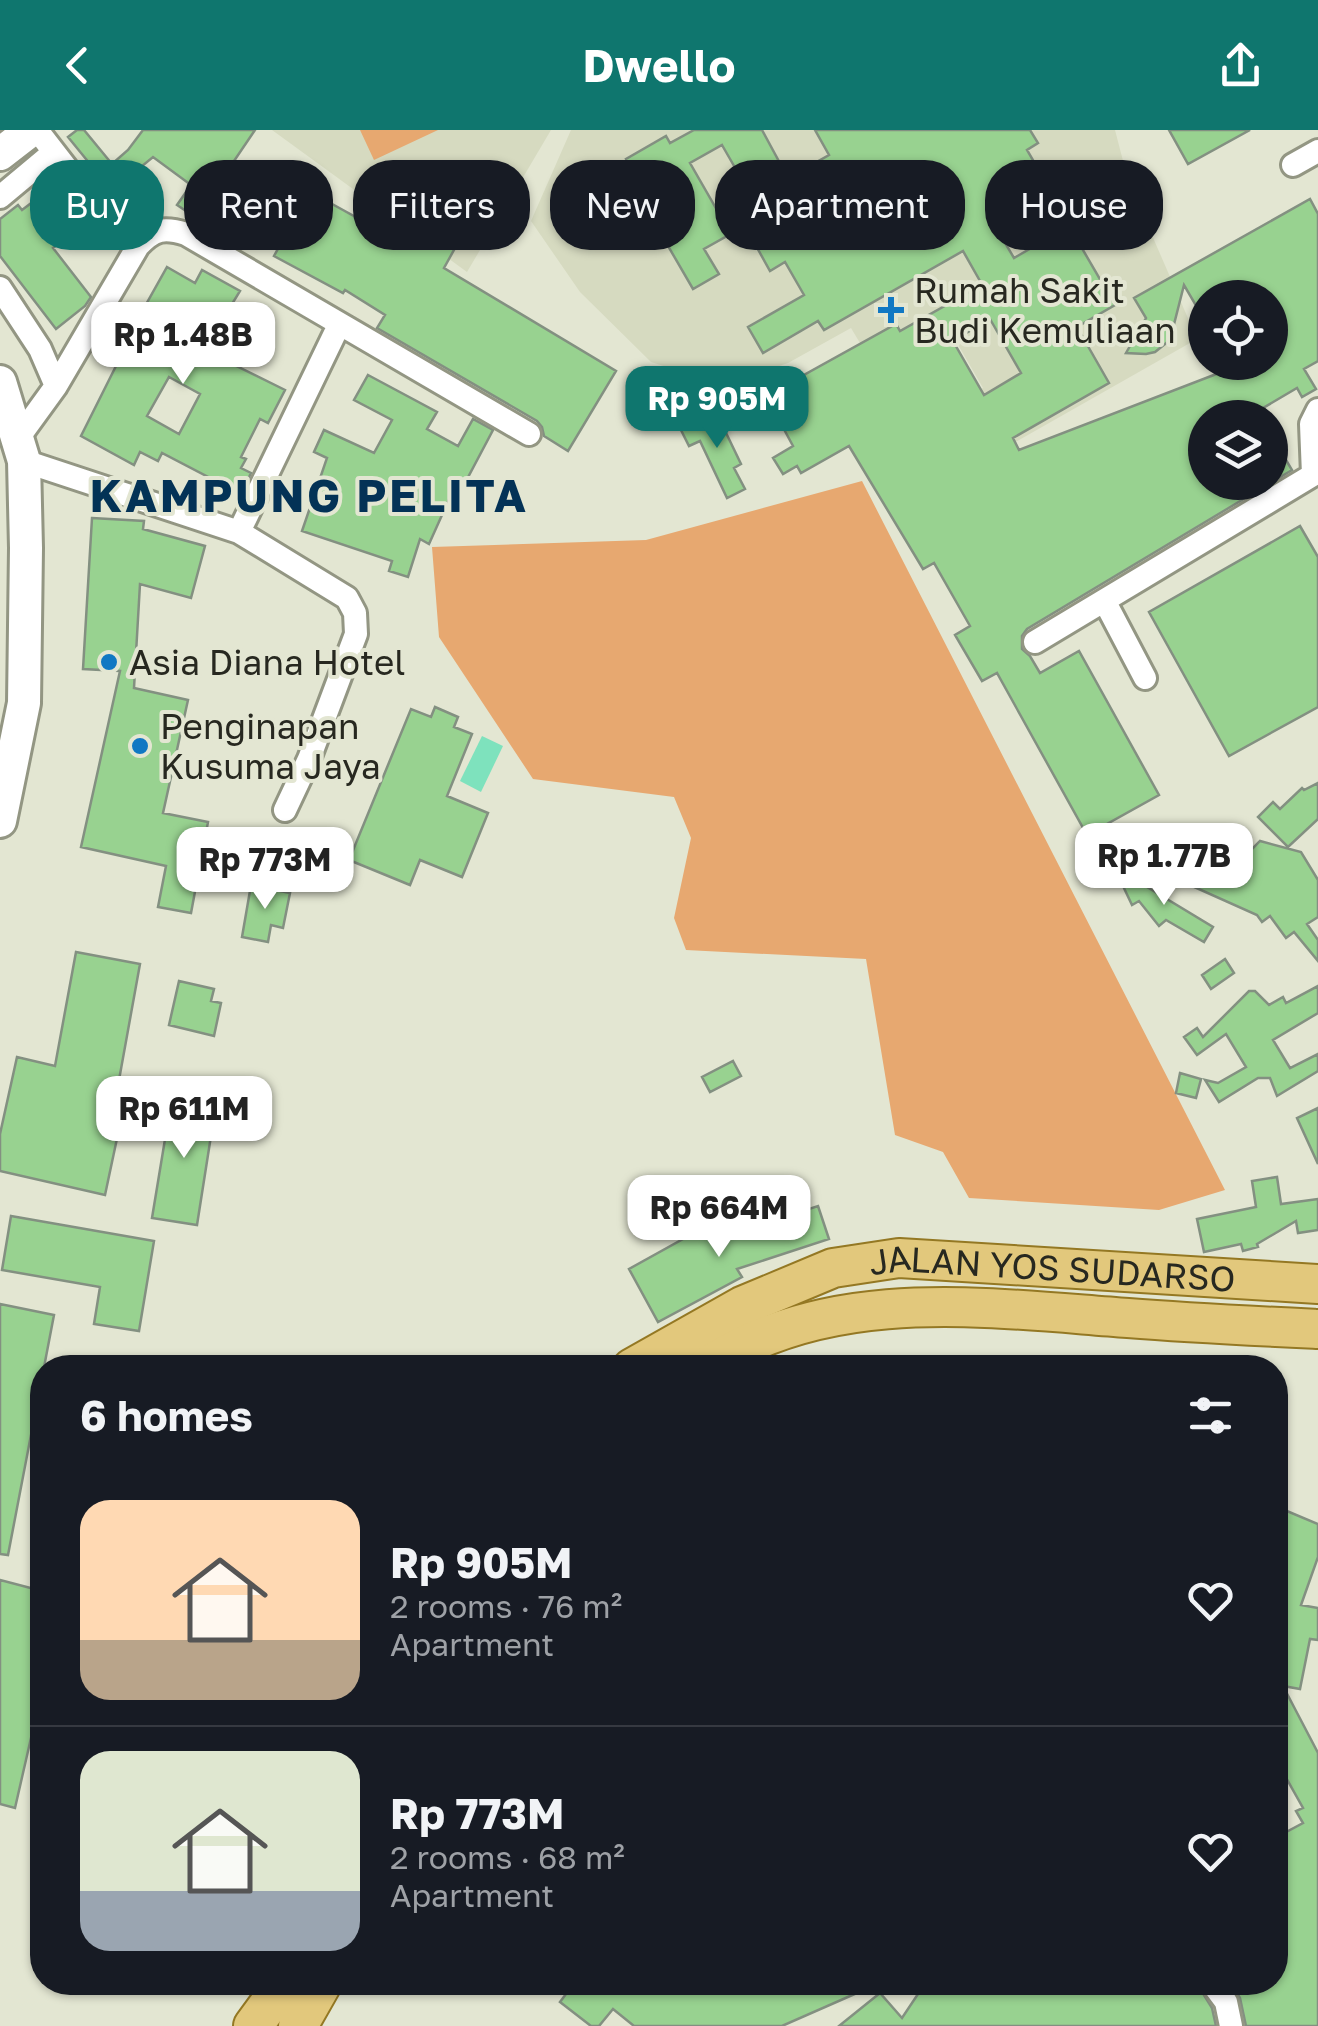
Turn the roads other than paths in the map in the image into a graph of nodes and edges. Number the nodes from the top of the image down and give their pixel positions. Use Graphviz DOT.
graph roads {
  1 [pos="41,137"];
  2 [pos="1318,150"];
  3 [pos="0,154"];
  4 [pos="59,160"];
  5 [pos="1293,165"];
  6 [pos="0,197"];
  7 [pos="0,288"];
  8 [pos="339,325"];
  9 [pos="0,382"];
  10 [pos="56,386"];
  11 [pos="1318,410"];
  12 [pos="529,434"];
  13 [pos="22,449"];
  14 [pos="1315,480"];
  15 [pos="239,532"];
  16 [pos="1105,602"];
  17 [pos="1035,642"];
  18 [pos="1145,678"];
  19 [pos="2,800"];
  20 [pos="285,810"];
  21 [pos="1318,1284"];
  22 [pos="1318,1329"];
  23 [pos="655,1355"];
  24 [pos="733,1355"];
  25 [pos="272,1995"];
  26 [pos="315,1995"];
  27 [pos="1221,1995"];
  28 [pos="253,2026"];
  29 [pos="298,2026"];
  30 [pos="1231,2026"];
  1 -- 3 [label="main road"];
  1 -- 4 [label="street"];
  1 -- 6 [label="street"];
  2 -- 5 [label="street"];
  7 -- 10 [label="street"];
  8 -- 10 [label="street"];
  8 -- 12 [label="street"];
  8 -- 15 [label="street"];
  9 -- 13 [label="main road"];
  10 -- 13 [label="street"];
  11 -- 14 [label="street"];
  13 -- 15 [label="street"];
  13 -- 19 [label="main road"];
  14 -- 16 [label="street"];
  15 -- 20 [label="street"];
  16 -- 17 [label="street"];
  16 -- 18 [label="street"];
  21 -- 23 [label="main road, JALAN YOS SUDARSO"];
  22 -- 24 [label="main road, JALAN YOS SUDARSO"];
  25 -- 28 [label="main road"];
  26 -- 29 [label="main road"];
  27 -- 30 [label="street"];
}
